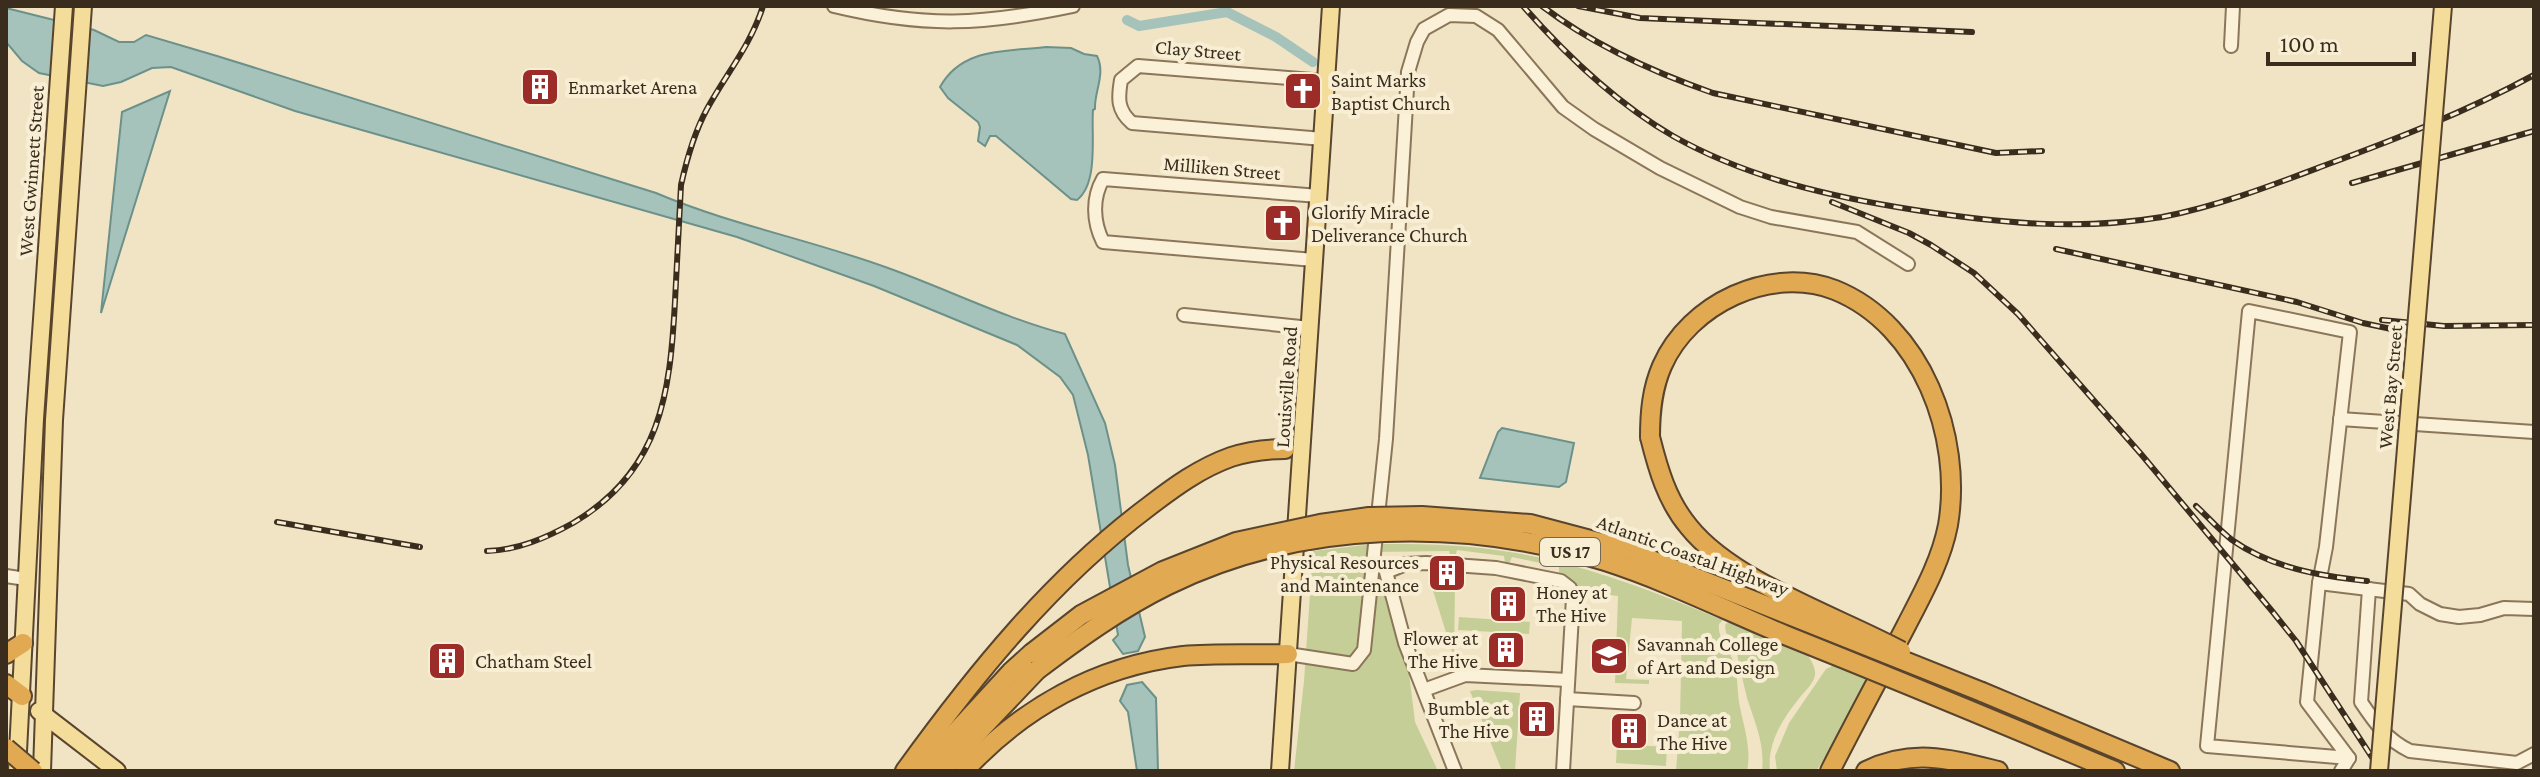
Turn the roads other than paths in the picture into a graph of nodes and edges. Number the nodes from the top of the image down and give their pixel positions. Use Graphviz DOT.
graph roads {
  1 [pos="64,6"];
  2 [pos="83,6"];
  3 [pos="834,6"];
  4 [pos="1073,6"];
  5 [pos="1331,6"];
  6 [pos="2233,6"];
  7 [pos="2443,6"];
  8 [pos="2231,46"];
  9 [pos="1325,81"];
  10 [pos="1323,139"];
  11 [pos="1319,196"];
  12 [pos="1314,260"];
  13 [pos="1908,264"];
  14 [pos="1184,315"];
  15 [pos="1310,328"];
  16 [pos="2340,419"];
  17 [pos="2534,432"];
  18 [pos="1285,449"];
  19 [pos="6,576"];
  20 [pos="26,579"];
  21 [pos="2319,583"];
  22 [pos="2369,589"];
  23 [pos="2534,609"];
  24 [pos="23,643"];
  25 [pos="6,654"];
  26 [pos="1288,654"];
  27 [pos="1034,662"];
  28 [pos="1568,680"];
  29 [pos="6,684"];
  30 [pos="1424,690"];
  31 [pos="1982,692"];
  32 [pos="22,696"];
  33 [pos="1567,699"];
  34 [pos="1634,703"];
  35 [pos="45,716"];
  36 [pos="6,748"];
  37 [pos="2534,754"];
  38 [pos="2349,758"];
  39 [pos="17,771"];
  40 [pos="33,771"];
  41 [pos="42,771"];
  42 [pos="117,771"];
  43 [pos="905,771"];
  44 [pos="920,771"];
  45 [pos="941,771"];
  46 [pos="964,771"];
  47 [pos="1280,771"];
  48 [pos="1455,771"];
  49 [pos="1563,771"];
  50 [pos="1830,771"];
  51 [pos="1866,771"];
  52 [pos="1998,771"];
  53 [pos="2115,771"];
  54 [pos="2170,771"];
  55 [pos="2341,771"];
  56 [pos="2379,771"];
  1 -- 20 [label="main road, West Gwinnett Street"];
  2 -- 35 [label="main road, West Gwinnett Street"];
  3 -- 4 [label="street"];
  5 -- 9 [label="main road, Louisville Road"];
  6 -- 8 [label="street"];
  7 -- 56 [label="main road, West Bay Street, bridge"];
  9 -- 10 [label="main road, Louisville Road"];
  9 -- 10 [label="street, Clay Street"];
  10 -- 11 [label="main road, Louisville Road"];
  11 -- 12 [label="main road, Louisville Road"];
  11 -- 12 [label="street, Milliken Street"];
  12 -- 15 [label="main road, Louisville Road"];
  13 -- 26 [label="street"];
  14 -- 15 [label="street"];
  15 -- 26 [label="main road, Louisville Road"];
  16 -- 17 [label="street"];
  16 -- 21 [label="street"];
  16 -- 38 [label="street"];
  18 -- 43 [label="highway"];
  19 -- 20 [label="street"];
  20 -- 24 [label="main road, West Gwinnett Street"];
  21 -- 22 [label="street"];
  21 -- 38 [label="street"];
  22 -- 23 [label="street"];
  22 -- 37 [label="street"];
  24 -- 25 [label="highway"];
  24 -- 32 [label="main road, West Gwinnett Street"];
  26 -- 46 [label="highway"];
  26 -- 47 [label="main road, Louisville Road"];
  27 -- 31 [label="highway, Atlantic Coastal Highway / US 17, bridge"];
  27 -- 44 [label="highway, Atlantic Coastal Highway / US 17"];
  27 -- 45 [label="highway, Atlantic Coastal Highway / US 17"];
  27 -- 53 [label="highway, Atlantic Coastal Highway / US 17, bridge"];
  28 -- 30 [label="street"];
  28 -- 30 [label="street"];
  28 -- 33 [label="street"];
  29 -- 32 [label="highway"];
  30 -- 48 [label="street"];
  31 -- 50 [label="highway, bridge"];
  31 -- 54 [label="highway, Atlantic Coastal Highway / US 17"];
  32 -- 35 [label="main road"];
  32 -- 39 [label="main road, West Gwinnett Street"];
  33 -- 34 [label="street"];
  33 -- 49 [label="street"];
  35 -- 41 [label="main road, West Gwinnett Street"];
  35 -- 42 [label="main road"];
  36 -- 40 [label="highway, bridge"];
  38 -- 55 [label="street"];
  51 -- 52 [label="highway"];
}
